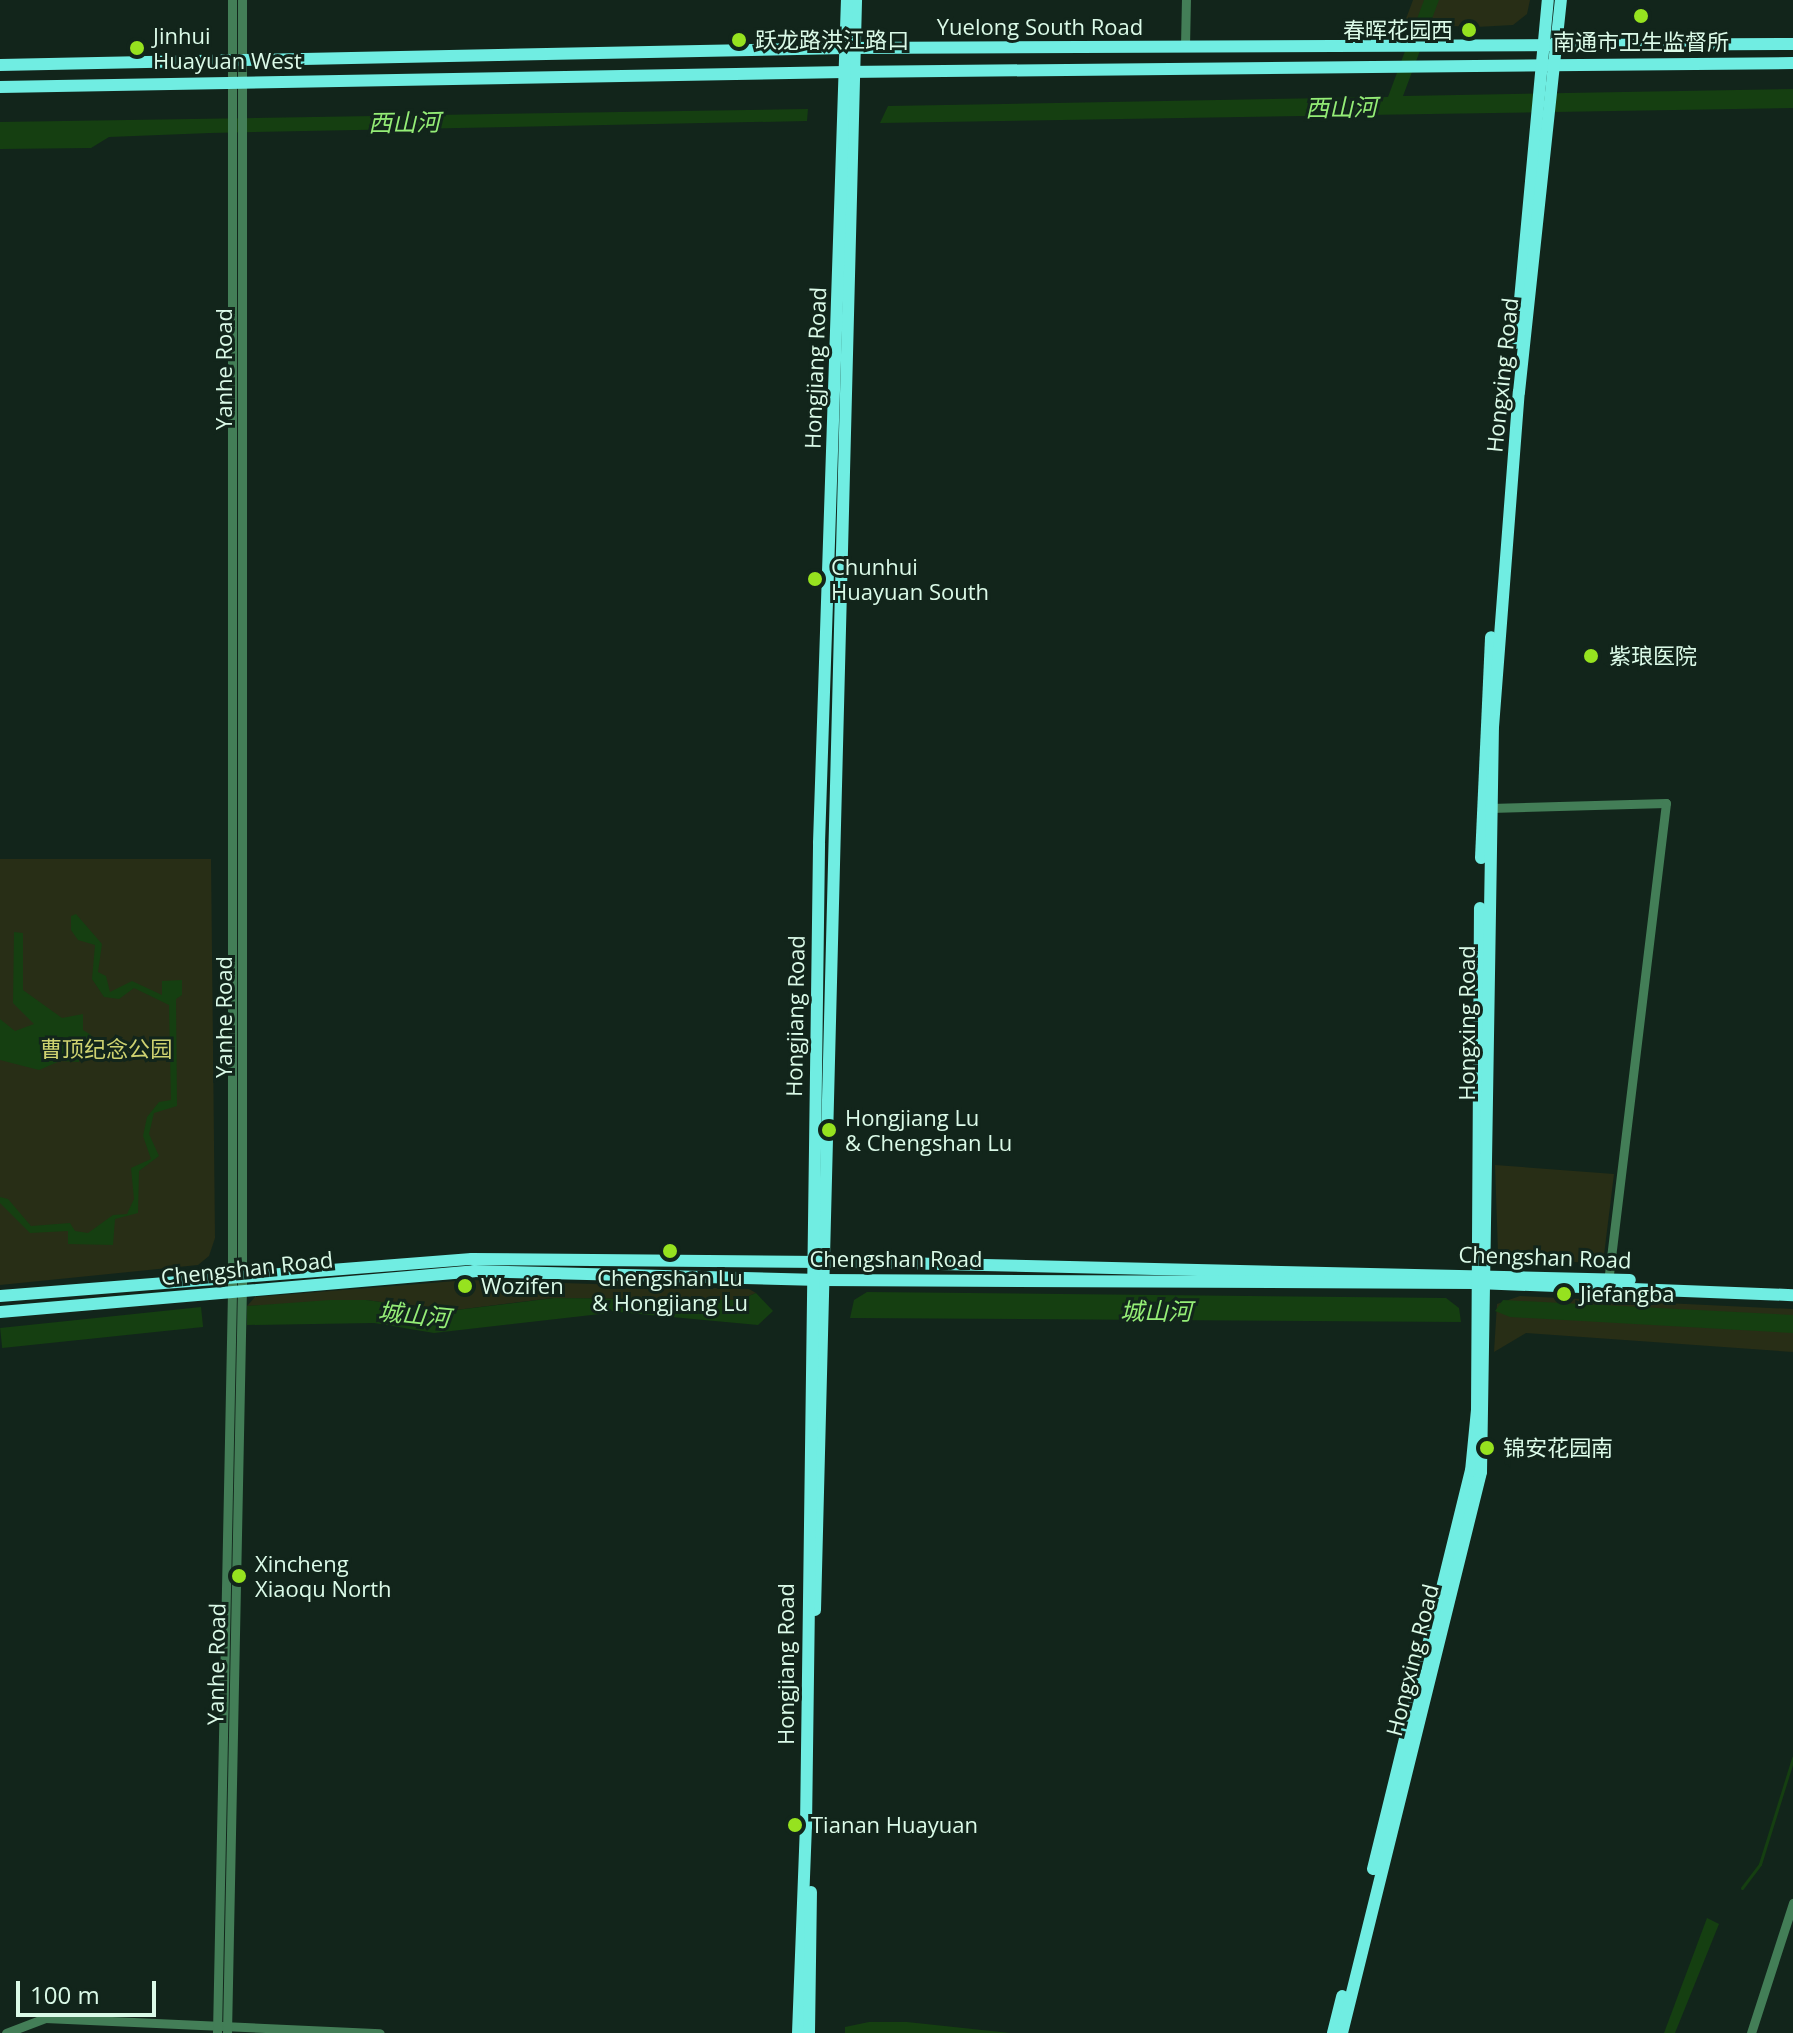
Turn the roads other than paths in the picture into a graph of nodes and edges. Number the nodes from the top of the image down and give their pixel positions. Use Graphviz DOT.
graph roads {
  1 [pos="232,0"];
  2 [pos="242,0"];
  3 [pos="847,0"];
  4 [pos="856,0"];
  5 [pos="1186,0"];
  6 [pos="1548,0"];
  7 [pos="1561,0"];
  8 [pos="1551,44"];
  9 [pos="1793,44"];
  10 [pos="1185,46"];
  11 [pos="850,48"];
  12 [pos="236,61"];
  13 [pos="1793,63"];
  14 [pos="0,65"];
  15 [pos="1550,65"];
  16 [pos="849,72"];
  17 [pos="236,83"];
  18 [pos="0,87"];
  19 [pos="1545,116"];
  20 [pos="1490,808"];
  21 [pos="816,1263"];
  22 [pos="1481,1278"];
  23 [pos="1608,1279"];
  24 [pos="815,1280"];
  25 [pos="237,1283"];
  26 [pos="1793,1287"];
  27 [pos="1793,1295"];
  28 [pos="0,1296"];
  29 [pos="0,1312"];
  30 [pos="1793,1903"];
  31 [pos="222,2029"];
  32 [pos="349,2032"];
  33 [pos="6,2033"];
  34 [pos="380,2033"];
  35 [pos="798,2033"];
  36 [pos="809,2033"];
  37 [pos="1333,2033"];
  38 [pos="1342,2033"];
  39 [pos="1751,2033"];
  1 -- 12 [label="street, Yanhe Road"];
  2 -- 12 [label="street, Yanhe Road"];
  3 -- 11 [label="main road, Hongjiang Road"];
  4 -- 11 [label="main road, Hongjiang Road"];
  5 -- 10 [label="street"];
  6 -- 8 [label="main road, Hongxing Road"];
  7 -- 8 [label="main road, Hongxing Road"];
  8 -- 9 [label="main road, Yuelong South Road"];
  8 -- 10 [label="main road, Yuelong South Road"];
  8 -- 15 [label="main road, Hongxing Road"];
  10 -- 11 [label="main road, Yuelong South Road"];
  11 -- 12 [label="main road, Yuelong South Road"];
  11 -- 16 [label="main road, Hongjiang Road"];
  12 -- 14 [label="main road, Yuelong South Road"];
  12 -- 17 [label="street, Yanhe Road"];
  13 -- 15 [label="main road, Yuelong South Road"];
  15 -- 16 [label="main road, Yuelong South Road"];
  15 -- 19 [label="main road, Hongxing Road"];
  16 -- 17 [label="main road, Yuelong South Road"];
  16 -- 21 [label="main road, Hongjiang Road"];
  17 -- 18 [label="main road, Yuelong South Road"];
  17 -- 25 [label="street, Yanhe Road"];
  19 -- 20 [label="main road, Hongxing Road"];
  19 -- 22 [label="main road, Hongxing Road"];
  20 -- 22 [label="main road, Hongxing Road"];
  20 -- 23 [label="street"];
  21 -- 22 [label="main road, Chengshan Road"];
  21 -- 24 [label="main road, Hongjiang Road"];
  21 -- 25 [label="main road, Chengshan Road"];
  22 -- 23 [label="main road, Chengshan Road"];
  22 -- 24 [label="main road, Chengshan Road"];
  22 -- 27 [label="main road, Chengshan Road"];
  22 -- 37 [label="main road, Hongxing Road"];
  22 -- 38 [label="main road, Hongxing Road"];
  23 -- 26 [label="main road, Chengshan Road"];
  24 -- 25 [label="main road, Chengshan Road"];
  24 -- 35 [label="main road, Hongjiang Road"];
  24 -- 36 [label="main road, Hongjiang Road"];
  25 -- 28 [label="main road, Chengshan Road"];
  25 -- 29 [label="main road, Chengshan Road"];
  25 -- 31 [label="street, Yanhe Road"];
  30 -- 39 [label="street"];
  31 -- 32 [label="street"];
  31 -- 33 [label="street"];
  32 -- 34 [label="street"];
}
